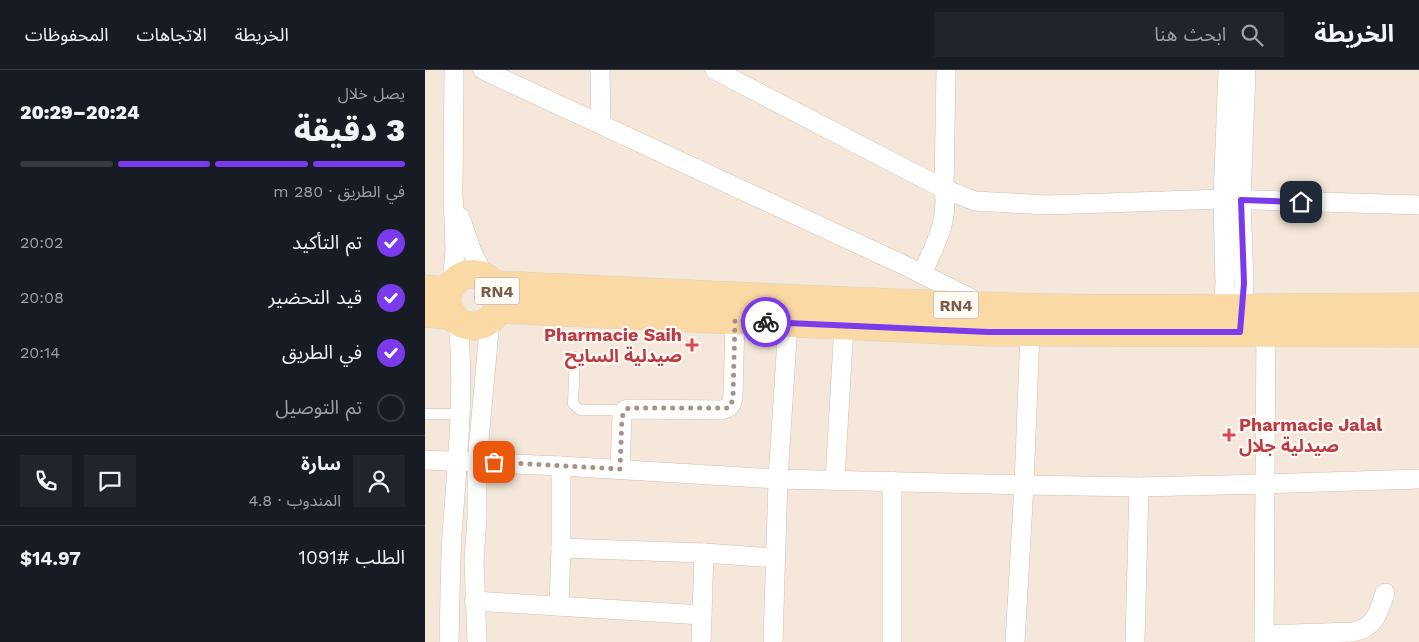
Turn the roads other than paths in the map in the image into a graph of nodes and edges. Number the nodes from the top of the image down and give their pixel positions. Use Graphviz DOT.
graph roads {
  1 [pos="454,70"];
  2 [pos="483,70"];
  3 [pos="599,70"];
  4 [pos="715,70"];
  5 [pos="946,70"];
  6 [pos="1227,70"];
  7 [pos="1246,70"];
  8 [pos="601,124"];
  9 [pos="944,189"];
  10 [pos="1223,199"];
  11 [pos="1241,200"];
  12 [pos="454,202"];
  13 [pos="1419,205"];
  14 [pos="923,274"];
  15 [pos="491,298"];
  16 [pos="447,301"];
  17 [pos="988,306"];
  18 [pos="1419,307"];
  19 [pos="425,313"];
  20 [pos="735,320"];
  21 [pos="1243,320"];
  22 [pos="787,323"];
  23 [pos="844,325"];
  24 [pos="1030,332"];
  25 [pos="1419,333"];
  26 [pos="575,357"];
  27 [pos="625,410"];
  28 [pos="425,414"];
  29 [pos="460,414"];
  30 [pos="425,460"];
  31 [pos="458,460"];
  32 [pos="477,462"];
  33 [pos="561,466"];
  34 [pos="620,469"];
  35 [pos="778,479"];
  36 [pos="1419,479"];
  37 [pos="835,480"];
  38 [pos="892,481"];
  39 [pos="1265,484"];
  40 [pos="1024,485"];
  41 [pos="1139,487"];
  42 [pos="561,548"];
  43 [pos="704,553"];
  44 [pos="775,558"];
  45 [pos="1385,593"];
  46 [pos="474,601"];
  47 [pos="559,606"];
  48 [pos="702,616"];
  49 [pos="1264,639"];
  50 [pos="449,642"];
  51 [pos="477,642"];
  52 [pos="701,642"];
  53 [pos="773,642"];
  54 [pos="891,642"];
  55 [pos="1015,642"];
  56 [pos="1135,642"];
  1 -- 12 [label="street"];
  2 -- 8 [label="street"];
  3 -- 8 [label="street"];
  4 -- 9 [label="street"];
  5 -- 9 [label="street"];
  6 -- 10 [label="street"];
  7 -- 11 [label="street"];
  8 -- 14 [label="street"];
  9 -- 10 [label="street"];
  9 -- 14 [label="street"];
  10 -- 11 [label="street"];
  10 -- 21 [label="street"];
  11 -- 13 [label="street"];
  11 -- 21 [label="street"];
  12 -- 15 [label="street"];
  12 -- 16 [label="street"];
  14 -- 17 [label="street"];
  15 -- 16 [label="main road, RN4"];
  15 -- 16 [label="main road, RN4"];
  15 -- 17 [label="main road, RN4"];
  15 -- 20 [label="main road, RN4"];
  15 -- 32 [label="street"];
  16 -- 19 [label="main road, RN4"];
  16 -- 29 [label="street"];
  17 -- 21 [label="main road, RN4"];
  18 -- 21 [label="main road, RN4"];
  20 -- 22 [label="main road, RN4"];
  20 -- 27 [label="street"];
  21 -- 24 [label="main road, RN4"];
  21 -- 25 [label="main road, RN4"];
  21 -- 39 [label="street"];
  22 -- 23 [label="main road, RN4"];
  22 -- 35 [label="street"];
  23 -- 24 [label="main road, RN4"];
  23 -- 37 [label="street"];
  24 -- 40 [label="street"];
  26 -- 27 [label="lane"];
  27 -- 34 [label="street"];
  28 -- 29 [label="lane"];
  29 -- 31 [label="street"];
  30 -- 31 [label="street"];
  31 -- 32 [label="street"];
  31 -- 50 [label="street"];
  32 -- 33 [label="street"];
  32 -- 46 [label="street"];
  33 -- 34 [label="street"];
  33 -- 42 [label="street"];
  34 -- 35 [label="street"];
  35 -- 37 [label="street"];
  35 -- 44 [label="street"];
  36 -- 39 [label="street"];
  37 -- 38 [label="street"];
  38 -- 40 [label="street"];
  38 -- 54 [label="street"];
  39 -- 41 [label="street"];
  39 -- 49 [label="street"];
  40 -- 41 [label="street"];
  40 -- 55 [label="street"];
  41 -- 56 [label="street"];
  42 -- 43 [label="street"];
  42 -- 47 [label="street"];
  43 -- 44 [label="street"];
  43 -- 48 [label="street"];
  44 -- 53 [label="street"];
  45 -- 49 [label="street"];
  46 -- 47 [label="street"];
  46 -- 51 [label="street"];
  47 -- 48 [label="street"];
  48 -- 52 [label="street"];
}
